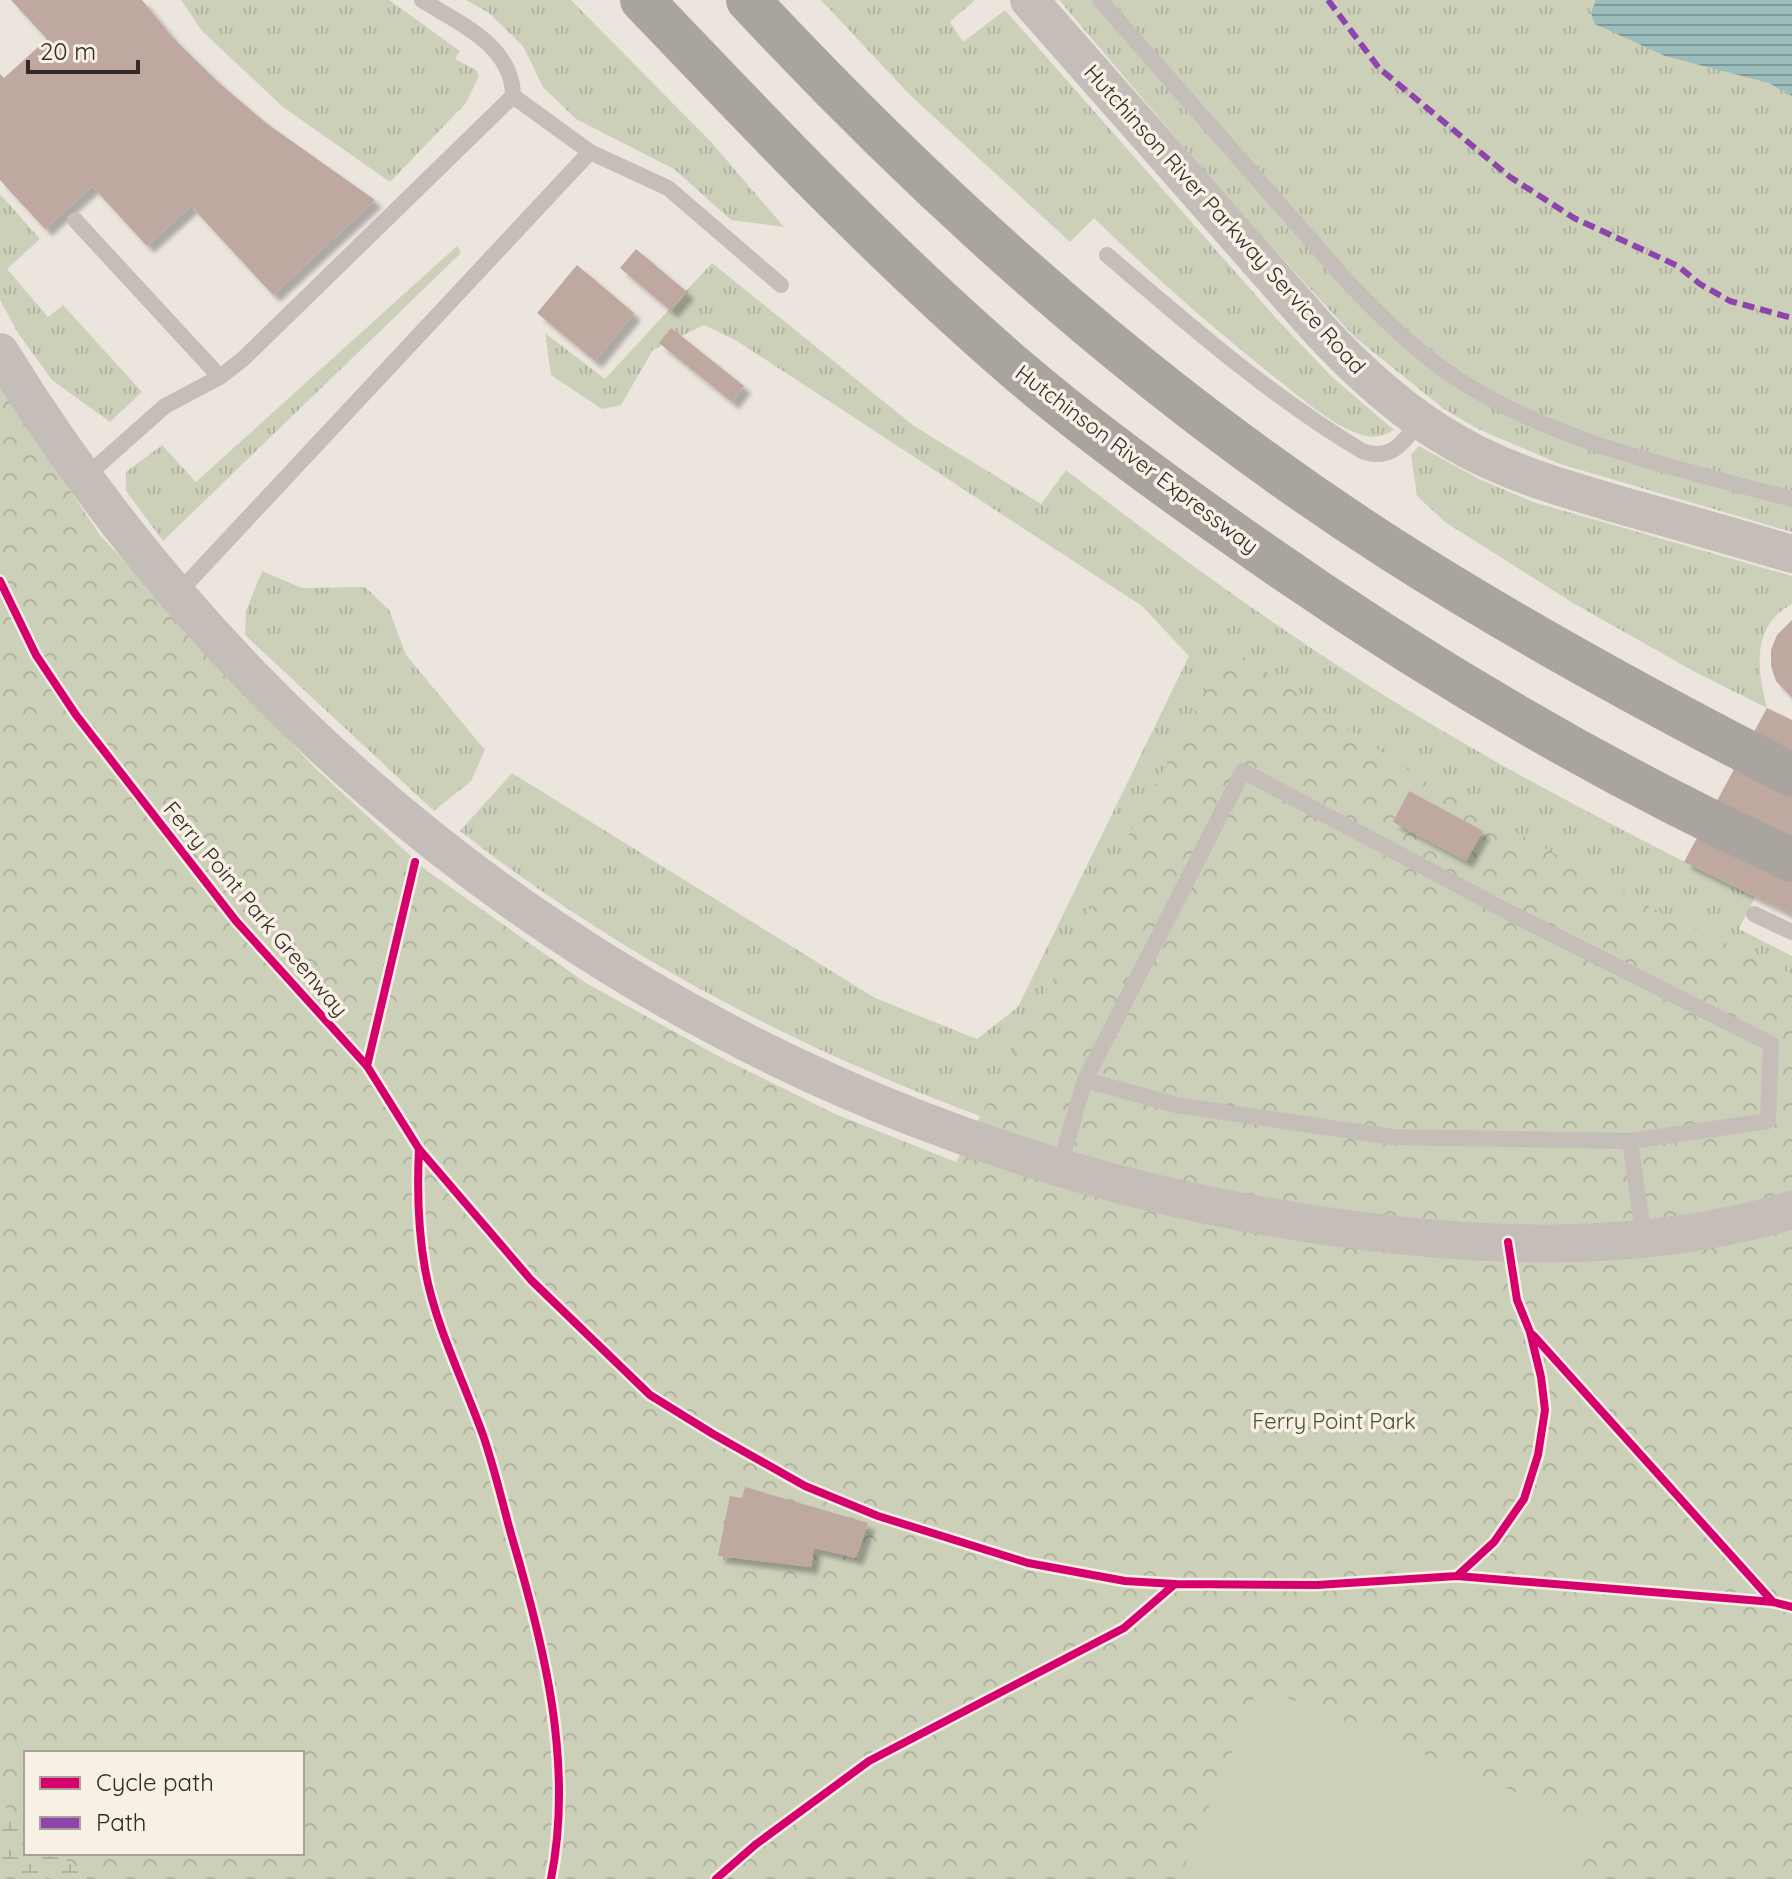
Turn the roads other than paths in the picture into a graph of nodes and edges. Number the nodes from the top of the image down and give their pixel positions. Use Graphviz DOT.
graph roads {
  1 [pos="422,0"];
  2 [pos="642,0"];
  3 [pos="748,0"];
  4 [pos="1029,0"];
  5 [pos="1100,0"];
  6 [pos="513,96"];
  7 [pos="590,152"];
  8 [pos="75,220"];
  9 [pos="1107,255"];
  10 [pos="781,285"];
  11 [pos="0,352"];
  12 [pos="220,377"];
  13 [pos="1420,420"];
  14 [pos="84,478"];
  15 [pos="1792,499"];
  16 [pos="1792,554"];
  17 [pos="177,594"];
  18 [pos="1792,775"];
  19 [pos="1792,860"];
  20 [pos="1754,914"];
  21 [pos="1792,932"];
  22 [pos="1085,1080"];
  23 [pos="1630,1141"];
  24 [pos="1058,1169"];
  25 [pos="1792,1210"];
  26 [pos="1644,1239"];
  1 -- 6 [label="lane"];
  2 -- 19 [label="highway, Hutchinson River Expressway"];
  3 -- 18 [label="highway"];
  4 -- 13 [label="street, Hutchinson River Parkway Service Road"];
  5 -- 15 [label="lane"];
  6 -- 7 [label="lane"];
  6 -- 12 [label="lane"];
  7 -- 10 [label="lane"];
  7 -- 17 [label="lane"];
  8 -- 12 [label="lane"];
  9 -- 13 [label="lane"];
  11 -- 14 [label="street"];
  12 -- 14 [label="lane"];
  13 -- 16 [label="street, Hutchinson River Parkway Service Road"];
  14 -- 17 [label="street"];
  17 -- 24 [label="street"];
  20 -- 21 [label="lane"];
  22 -- 23 [label="lane"];
  22 -- 23 [label="lane"];
  22 -- 24 [label="lane"];
  23 -- 26 [label="lane"];
  24 -- 26 [label="street"];
  25 -- 26 [label="street"];
}
